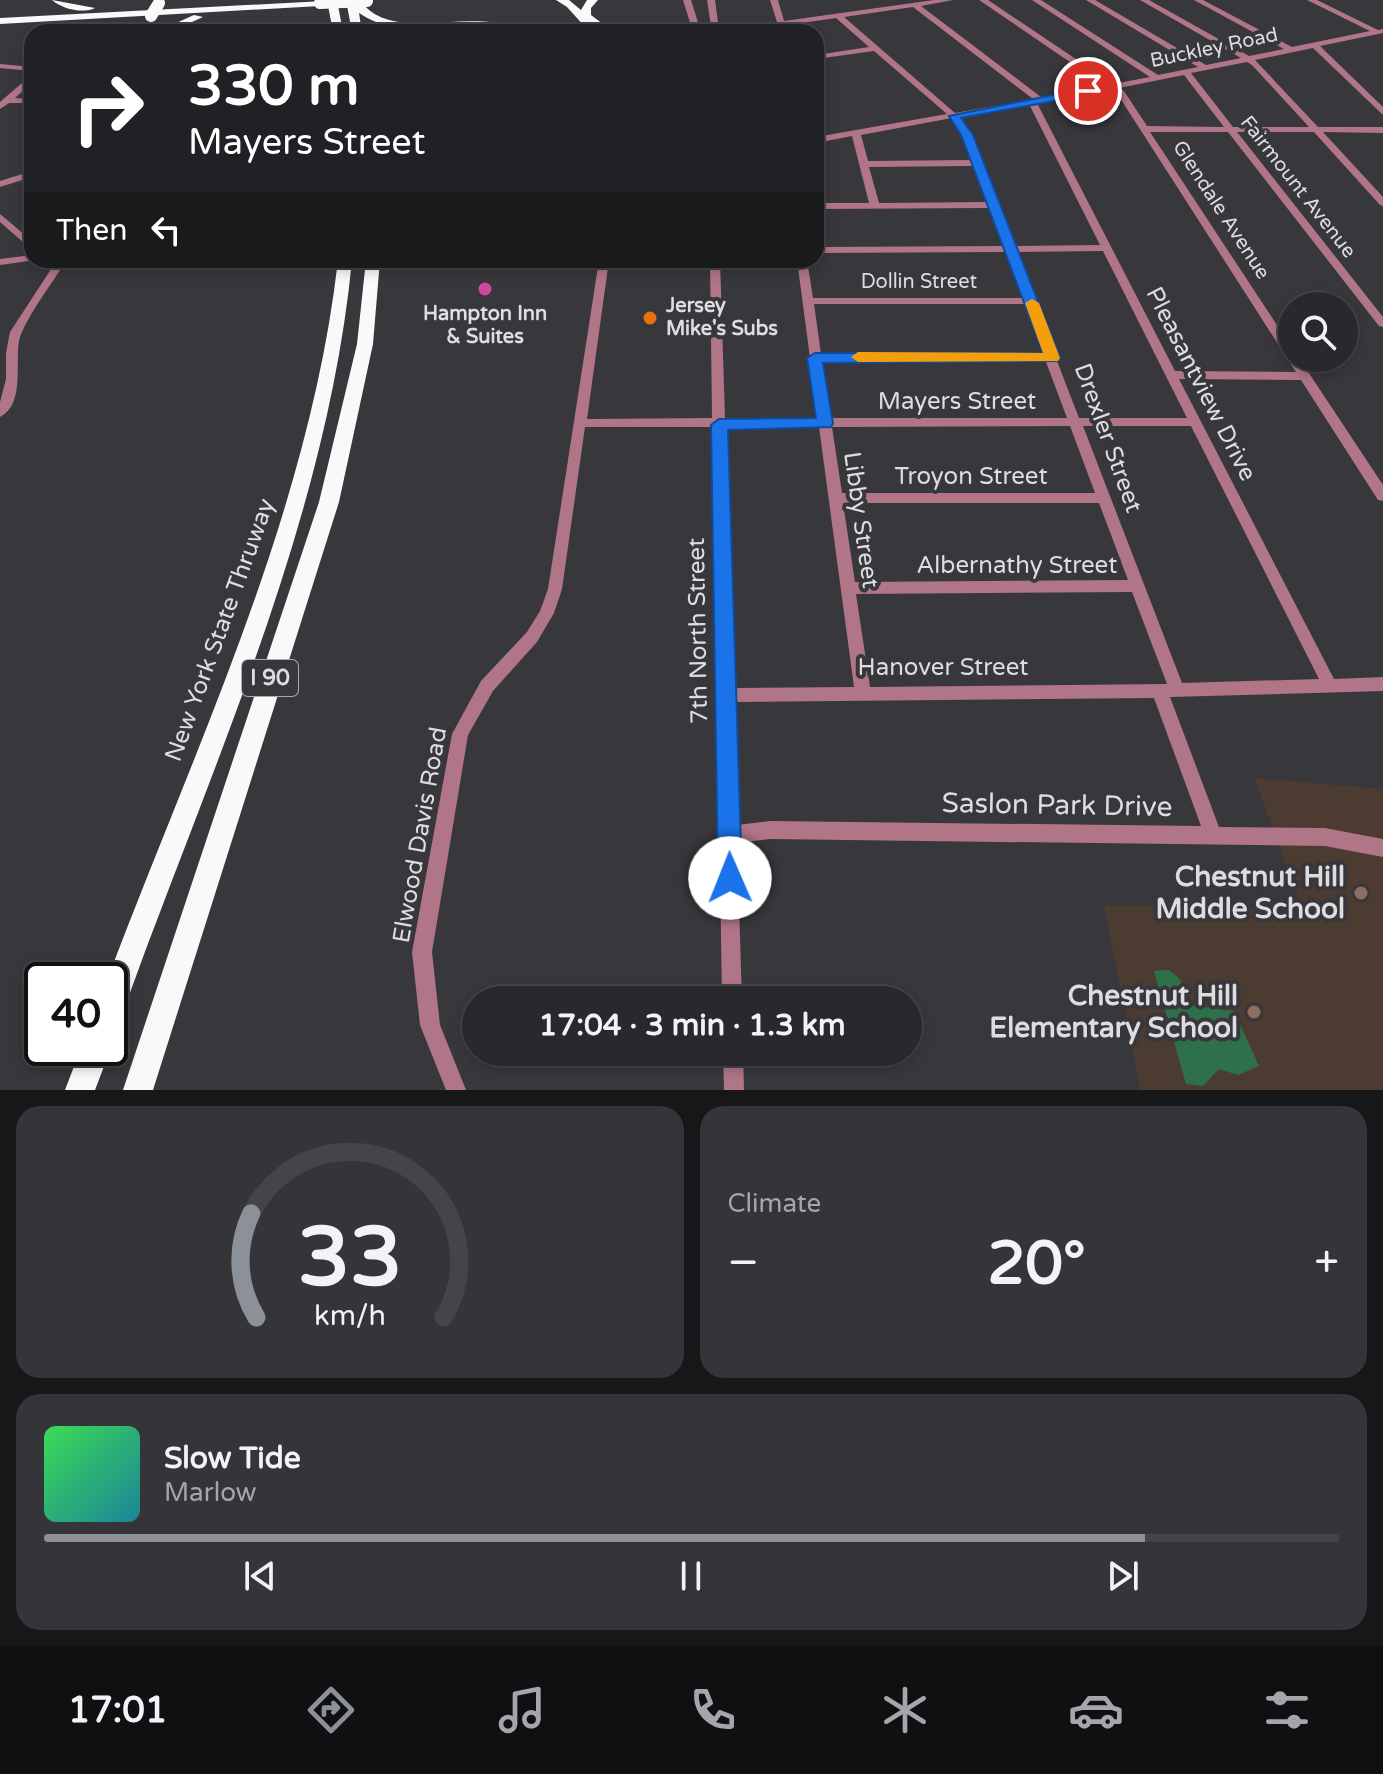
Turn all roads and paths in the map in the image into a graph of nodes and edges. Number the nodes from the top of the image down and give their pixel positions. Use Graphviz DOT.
graph roads {
  1 [pos="57,0"];
  2 [pos="293,0"];
  3 [pos="353,0"];
  4 [pos="376,0"];
  5 [pos="561,0"];
  6 [pos="593,0"];
  7 [pos="687,0"];
  8 [pos="711,0"];
  9 [pos="774,0"];
  10 [pos="949,0"];
  11 [pos="983,0"];
  12 [pos="1036,0"];
  13 [pos="1090,0"];
  14 [pos="1144,0"];
  15 [pos="1198,0"];
  16 [pos="1311,0"];
  17 [pos="367,1"];
  18 [pos="326,2"];
  19 [pos="210,5"];
  20 [pos="915,5"];
  21 [pos="828,7"];
  22 [pos="835,16"];
  23 [pos="0,21"];
  24 [pos="57,24"];
  25 [pos="179,24"];
  26 [pos="335,24"];
  27 [pos="356,24"];
  28 [pos="398,24"];
  29 [pos="589,24"];
  30 [pos="596,24"];
  31 [pos="693,24"];
  32 [pos="717,24"];
  33 [pos="781,24"];
  34 [pos="1380,31"];
  35 [pos="1314,45"];
  36 [pos="876,48"];
  37 [pos="1291,50"];
  38 [pos="824,56"];
  39 [pos="1249,59"];
  40 [pos="0,66"];
  41 [pos="24,68"];
  42 [pos="1205,68"];
  43 [pos="1186,72"];
  44 [pos="1157,78"];
  45 [pos="24,86"];
  46 [pos="1112,87"];
  47 [pos="1036,101"];
  48 [pos="24,102"];
  49 [pos="4,103"];
  50 [pos="1383,112"];
  51 [pos="954,116"];
  52 [pos="1144,129"];
  53 [pos="1230,129"];
  54 [pos="1316,130"];
  55 [pos="1383,130"];
  56 [pos="856,133"];
  57 [pos="824,139"];
  58 [pos="977,163"];
  59 [pos="864,164"];
  60 [pos="24,176"];
  61 [pos="0,184"];
  62 [pos="1383,203"];
  63 [pos="993,205"];
  64 [pos="824,206"];
  65 [pos="875,206"];
  66 [pos="0,217"];
  67 [pos="24,240"];
  68 [pos="1107,248"];
  69 [pos="1010,249"];
  70 [pos="824,250"];
  71 [pos="24,259"];
  72 [pos="0,262"];
  73 [pos="57,268"];
  74 [pos="344,268"];
  75 [pos="372,268"];
  76 [pos="603,268"];
  77 [pos="715,268"];
  78 [pos="803,268"];
  79 [pos="807,301"];
  80 [pos="1031,301"];
  81 [pos="1383,324"];
  82 [pos="1278,335"];
  83 [pos="14,337"];
  84 [pos="0,339"];
  85 [pos="815,358"];
  86 [pos="1053,358"];
  87 [pos="1301,372"];
  88 [pos="1171,375"];
  89 [pos="1304,376"];
  90 [pos="0,413"];
  91 [pos="1195,422"];
  92 [pos="581,423"];
  93 [pos="825,423"];
  94 [pos="1077,423"];
  95 [pos="719,425"];
  96 [pos="1383,496"];
  97 [pos="837,498"];
  98 [pos="1105,498"];
  99 [pos="1138,586"];
  100 [pos="849,588"];
  101 [pos="1383,684"];
  102 [pos="1330,686"];
  103 [pos="1169,690"];
  104 [pos="863,692"];
  105 [pos="726,695"];
  106 [pos="729,835"];
  107 [pos="1213,835"];
  108 [pos="1383,848"];
  109 [pos="128,962"];
  110 [pos="732,986"];
  111 [pos="89,1066"];
  112 [pos="733,1066"];
  113 [pos="80,1090"];
  114 [pos="138,1090"];
  115 [pos="456,1090"];
  116 [pos="734,1090"];
  1 -- 19 [label="highway"];
  2 -- 19 [label="highway"];
  3 -- 27 [label="highway"];
  3 -- 28 [label="highway"];
  4 -- 17 [label="highway"];
  5 -- 29 [label="highway"];
  6 -- 30 [label="highway"];
  7 -- 31 [label="street"];
  8 -- 32 [label="street"];
  9 -- 33 [label="street"];
  10 -- 20 [label="street"];
  11 -- 46 [label="street, Glendale Avenue"];
  12 -- 44 [label="street"];
  13 -- 42 [label="street"];
  14 -- 39 [label="street"];
  15 -- 37 [label="street"];
  16 -- 34 [label="street"];
  17 -- 18 [label="highway, bridge"];
  18 -- 23 [label="highway"];
  18 -- 25 [label="highway"];
  18 -- 26 [label="highway"];
  19 -- 23 [label="highway"];
  20 -- 22 [label="street"];
  20 -- 47 [label="street"];
  21 -- 22 [label="street"];
  22 -- 33 [label="street"];
  22 -- 36 [label="street"];
  23 -- 24 [label="highway"];
  34 -- 35 [label="street, Buckley Road"];
  35 -- 37 [label="street, Buckley Road"];
  35 -- 50 [label="street"];
  36 -- 38 [label="street"];
  36 -- 51 [label="street"];
  37 -- 39 [label="street, Buckley Road"];
  39 -- 42 [label="street, Buckley Road"];
  39 -- 54 [label="street"];
  40 -- 41 [label="street"];
  42 -- 43 [label="street, Buckley Road"];
  43 -- 44 [label="street, Buckley Road"];
  43 -- 53 [label="street, Fairmount Avenue"];
  44 -- 46 [label="street, Buckley Road"];
  45 -- 49 [label="street"];
  46 -- 47 [label="street, Buckley Road"];
  46 -- 52 [label="street, Glendale Avenue"];
  47 -- 51 [label="street, Buckley Road"];
  47 -- 68 [label="street, Pleasantview Drive"];
  48 -- 49 [label="street"];
  51 -- 56 [label="street, Buckley Road"];
  51 -- 58 [label="street, Drexler Street"];
  52 -- 53 [label="street"];
  52 -- 82 [label="street, Glendale Avenue"];
  53 -- 54 [label="street"];
  53 -- 81 [label="street, Fairmount Avenue"];
  54 -- 55 [label="street"];
  54 -- 62 [label="street"];
  56 -- 57 [label="street, Buckley Road"];
  56 -- 59 [label="street"];
  58 -- 59 [label="street"];
  58 -- 63 [label="street, Drexler Street"];
  59 -- 65 [label="street"];
  60 -- 61 [label="street"];
  63 -- 65 [label="street"];
  63 -- 69 [label="street, Drexler Street"];
  64 -- 65 [label="street"];
  66 -- 67 [label="street"];
  68 -- 69 [label="street"];
  68 -- 88 [label="street, Pleasantview Drive"];
  69 -- 70 [label="street"];
  69 -- 80 [label="street, Drexler Street"];
  71 -- 72 [label="street"];
  73 -- 83 [label="street"];
  74 -- 109 [label="highway, New York State Thruway / I 90"];
  75 -- 114 [label="highway, I 90"];
  76 -- 92 [label="street, Elwood Davis Road"];
  77 -- 95 [label="street, 7th North Street"];
  78 -- 79 [label="street, Libby Street"];
  79 -- 80 [label="street, Dollin Street"];
  79 -- 85 [label="street, Libby Street"];
  80 -- 86 [label="street, Drexler Street"];
  83 -- 84 [label="street"];
  83 -- 90 [label="street"];
  85 -- 86 [label="street"];
  85 -- 93 [label="street, Libby Street"];
  86 -- 94 [label="street, Drexler Street"];
  87 -- 89 [label="street, Glendale Avenue"];
  88 -- 89 [label="street"];
  88 -- 91 [label="street, Pleasantview Drive"];
  89 -- 96 [label="street, Glendale Avenue"];
  91 -- 94 [label="street, Mayers Street"];
  91 -- 102 [label="street, Pleasantview Drive"];
  92 -- 95 [label="street"];
  92 -- 115 [label="street, Elwood Davis Road"];
  93 -- 94 [label="street, Mayers Street"];
  93 -- 95 [label="street, Mayers Street"];
  93 -- 97 [label="street, Libby Street"];
  94 -- 98 [label="street, Drexler Street"];
  95 -- 105 [label="street, 7th North Street"];
  97 -- 98 [label="street, Troyon Street"];
  97 -- 100 [label="street, Libby Street"];
  98 -- 99 [label="street, Drexler Street"];
  99 -- 100 [label="street, Albernathy Street"];
  99 -- 103 [label="street, Drexler Street"];
  100 -- 104 [label="street, Libby Street"];
  101 -- 102 [label="street, Hanover Street"];
  102 -- 103 [label="street, Hanover Street"];
  103 -- 104 [label="street, Hanover Street"];
  103 -- 107 [label="street, Drexler Street"];
  104 -- 105 [label="street, Hanover Street"];
  105 -- 106 [label="street, 7th North Street"];
  106 -- 107 [label="street, Saslon Park Drive"];
  106 -- 110 [label="street, 7th North Street"];
  107 -- 108 [label="street, Saslon Park Drive"];
  111 -- 113 [label="highway"];
  112 -- 116 [label="street"];
}
